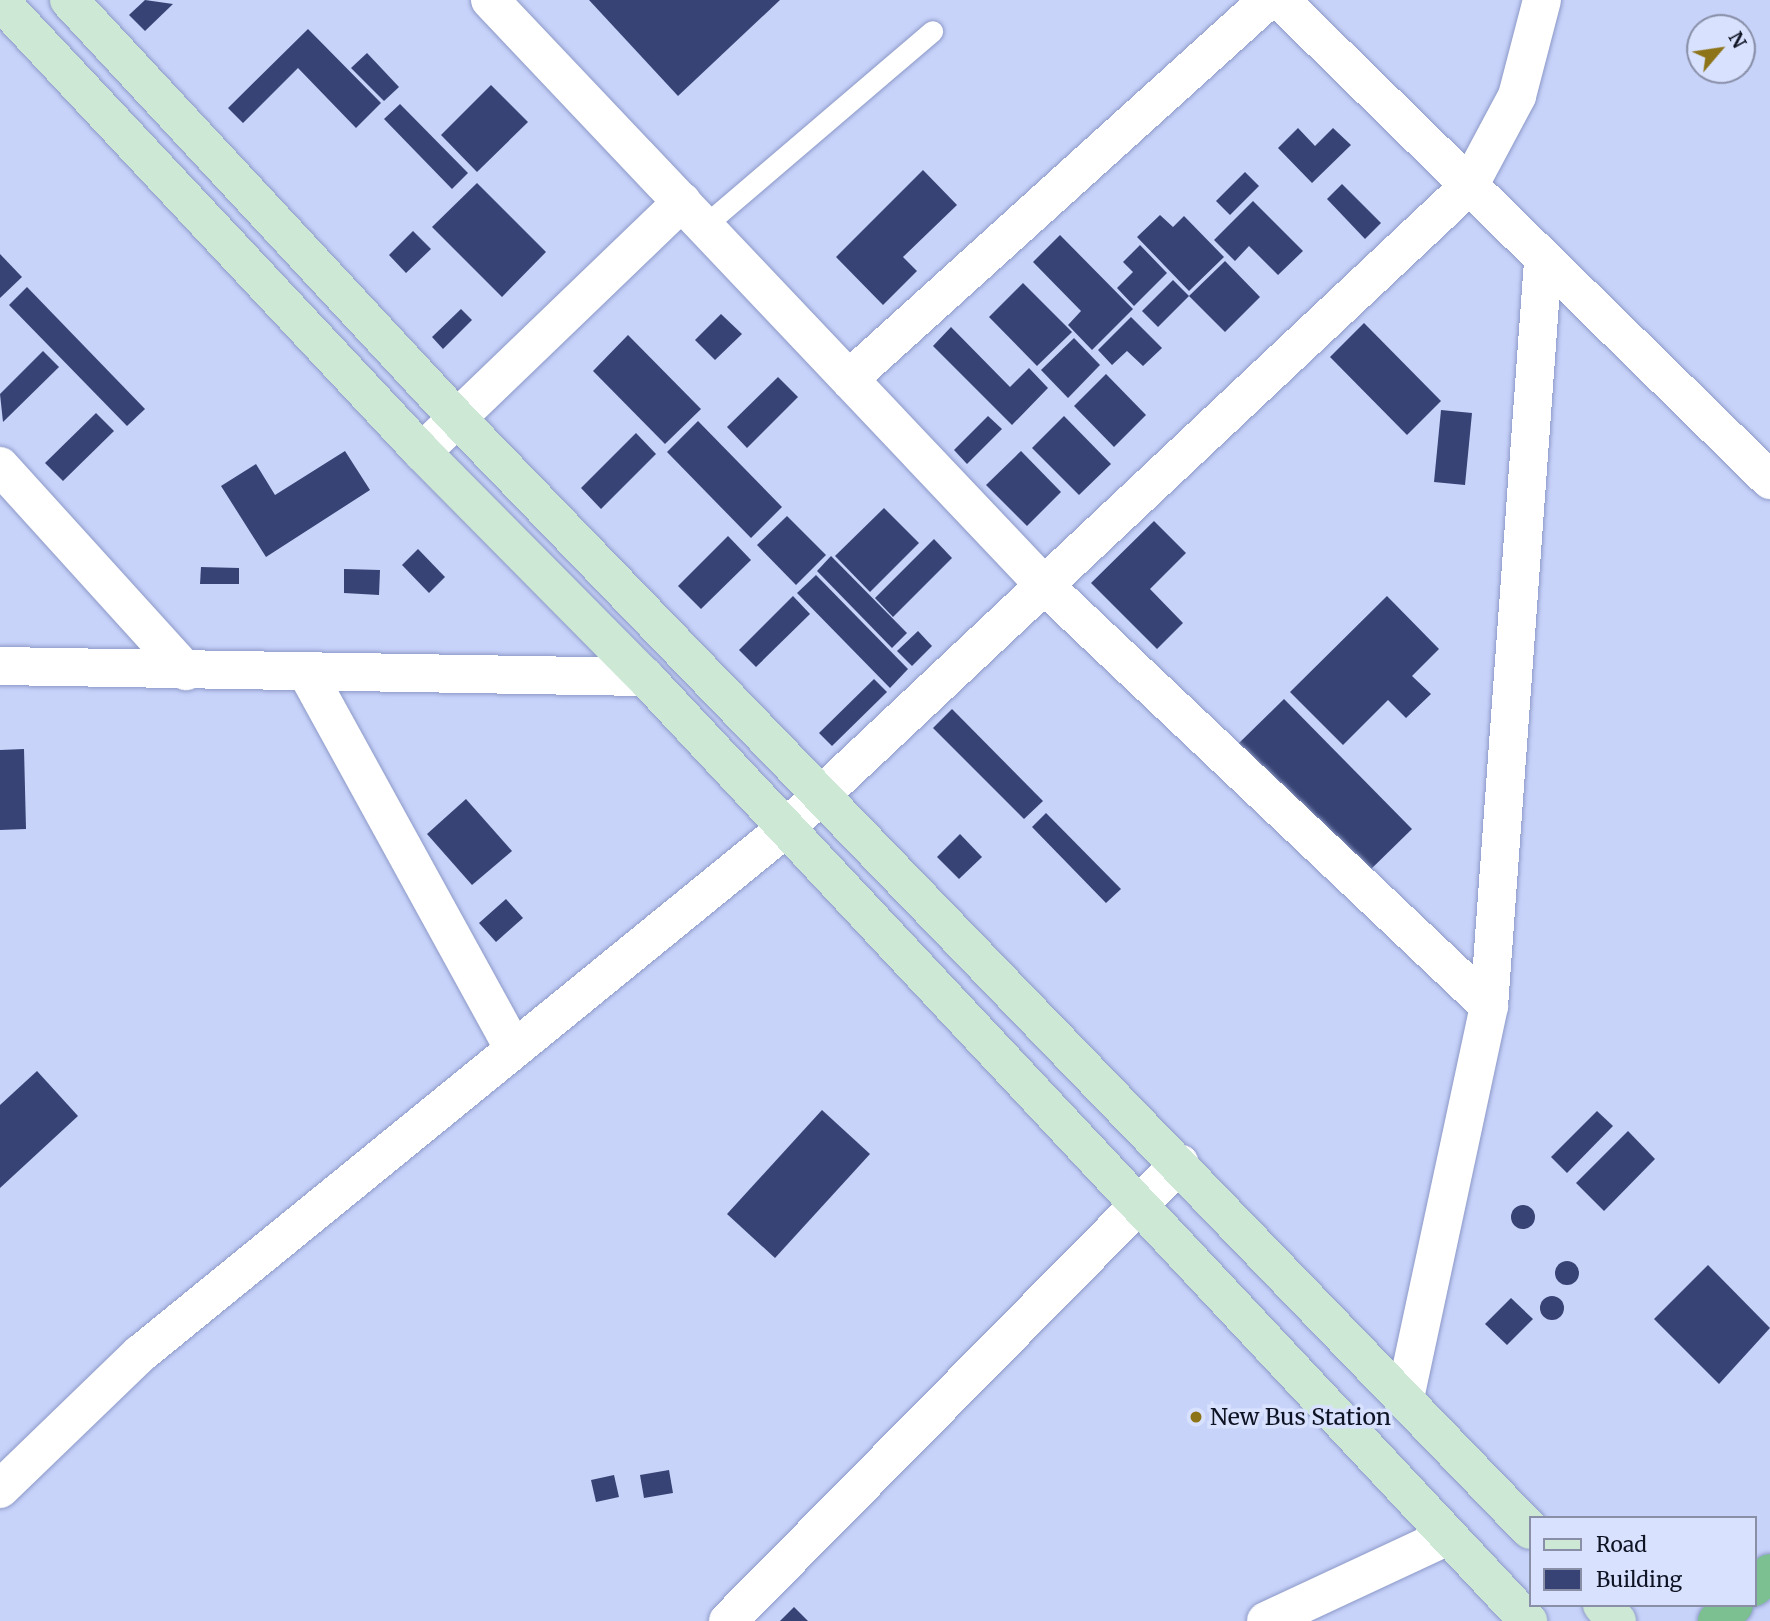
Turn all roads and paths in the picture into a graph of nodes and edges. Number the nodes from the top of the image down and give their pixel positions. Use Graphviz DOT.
graph roads {
  1 [pos="69,0"];
  2 [pos="490,0"];
  3 [pos="1268,0"];
  4 [pos="1280,0"];
  5 [pos="1542,0"];
  6 [pos="0,1"];
  7 [pos="932,32"];
  8 [pos="1469,186"];
  9 [pos="693,214"];
  10 [pos="1543,261"];
  11 [pos="849,379"];
  12 [pos="457,418"];
  13 [pos="422,452"];
  14 [pos="0,466"];
  15 [pos="1770,480"];
  16 [pos="1042,583"];
  17 [pos="0,666"];
  18 [pos="186,671"];
  19 [pos="307,673"];
  20 [pos="645,677"];
  21 [pos="820,797"];
  22 [pos="786,828"];
  23 [pos="1489,1006"];
  24 [pos="513,1046"];
  25 [pos="1180,1163"];
  26 [pos="1135,1203"];
  27 [pos="1405,1398"];
  28 [pos="0,1489"];
  29 [pos="1528,1528"];
  30 [pos="1446,1537"];
  31 [pos="1770,1573"];
  32 [pos="1756,1585"];
  33 [pos="1604,1607"];
  34 [pos="1732,1607"];
  35 [pos="728,1621"];
  36 [pos="1266,1621"];
  37 [pos="1528,1621"];
  38 [pos="1617,1621"];
  39 [pos="1717,1621"];
  1 -- 12 [label="main road"];
  2 -- 9 [label="street"];
  3 -- 11 [label="street"];
  4 -- 8 [label="street"];
  5 -- 8 [label="street"];
  6 -- 13 [label="main road"];
  7 -- 9 [label="lane"];
  8 -- 10 [label="street"];
  8 -- 16 [label="street"];
  9 -- 11 [label="street"];
  9 -- 12 [label="street"];
  10 -- 15 [label="street"];
  10 -- 23 [label="street"];
  11 -- 16 [label="street"];
  12 -- 13 [label="street"];
  12 -- 21 [label="main road"];
  13 -- 20 [label="main road"];
  14 -- 18 [label="street"];
  16 -- 21 [label="street"];
  16 -- 23 [label="street"];
  17 -- 18 [label="street"];
  18 -- 19 [label="street"];
  19 -- 20 [label="street"];
  19 -- 24 [label="street"];
  20 -- 22 [label="main road"];
  21 -- 22 [label="street"];
  21 -- 25 [label="main road"];
  22 -- 24 [label="street"];
  22 -- 26 [label="main road"];
  23 -- 27 [label="street"];
  24 -- 28 [label="street"];
  25 -- 26 [label="street"];
  25 -- 27 [label="main road"];
  26 -- 30 [label="main road"];
  26 -- 35 [label="street"];
  27 -- 29 [label="main road"];
  30 -- 36 [label="street"];
  30 -- 37 [label="main road"];
  31 -- 32 [label="highway"];
  33 -- 38 [label="main road"];
  34 -- 39 [label="highway"];
}
